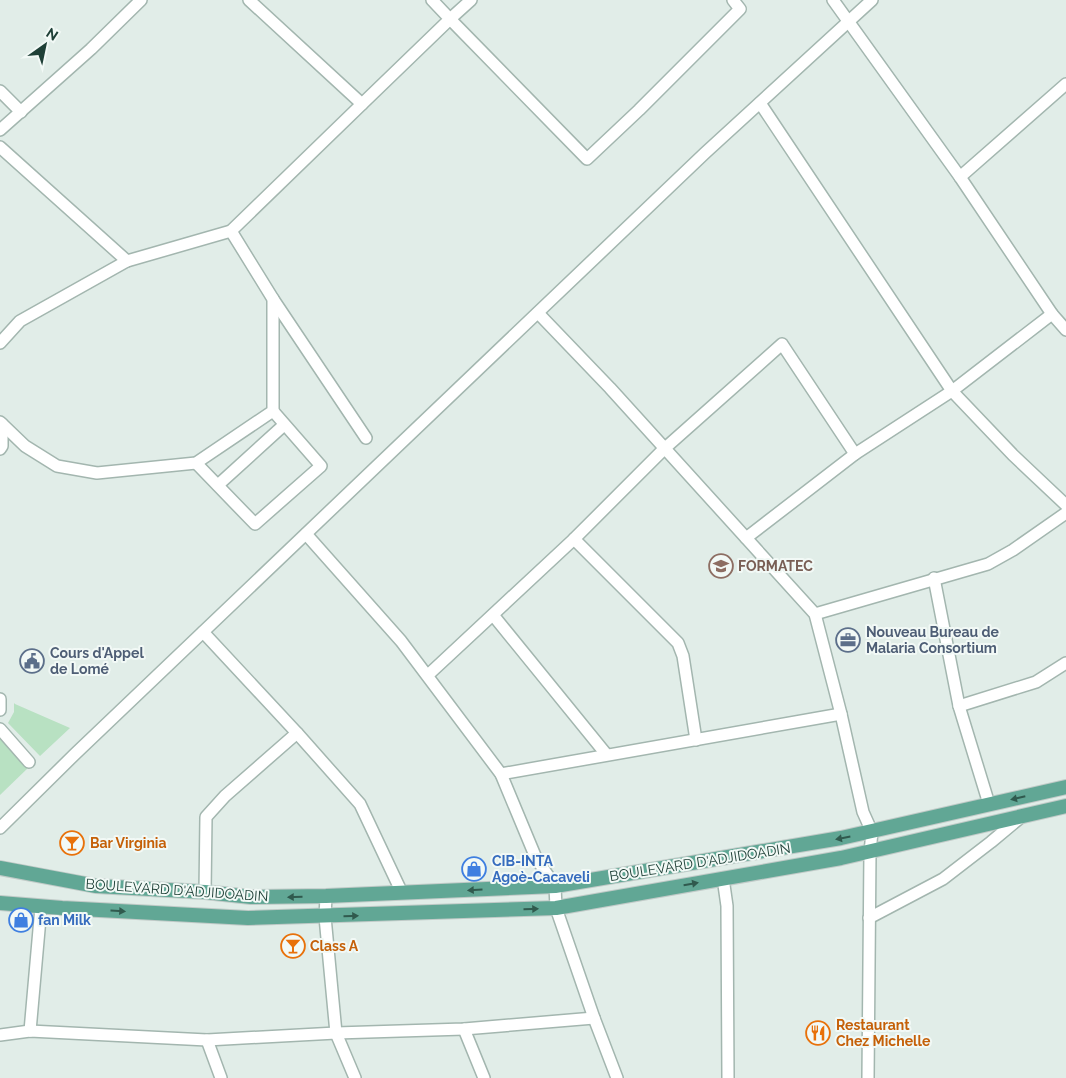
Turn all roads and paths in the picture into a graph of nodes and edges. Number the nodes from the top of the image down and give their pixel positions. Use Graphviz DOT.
graph roads {
  1 [pos="141,0"];
  2 [pos="249,0"];
  3 [pos="432,0"];
  4 [pos="471,0"];
  5 [pos="733,0"];
  6 [pos="832,0"];
  7 [pos="872,0"];
  8 [pos="450,19"];
  9 [pos="847,21"];
  10 [pos="1066,84"];
  11 [pos="0,91"];
  12 [pos="760,103"];
  13 [pos="362,104"];
  14 [pos="21,112"];
  15 [pos="0,130"];
  16 [pos="0,147"];
  17 [pos="960,177"];
  18 [pos="231,231"];
  19 [pos="126,261"];
  20 [pos="273,299"];
  21 [pos="538,313"];
  22 [pos="1052,314"];
  23 [pos="1066,330"];
  24 [pos="0,343"];
  25 [pos="952,391"];
  26 [pos="273,411"];
  27 [pos="1,423"];
  28 [pos="284,425"];
  29 [pos="366,438"];
  30 [pos="664,448"];
  31 [pos="0,449"];
  32 [pos="855,454"];
  33 [pos="196,462"];
  34 [pos="218,485"];
  35 [pos="1066,505"];
  36 [pos="1066,513"];
  37 [pos="306,534"];
  38 [pos="746,538"];
  39 [pos="574,539"];
  40 [pos="934,578"];
  41 [pos="815,614"];
  42 [pos="493,615"];
  43 [pos="203,632"];
  44 [pos="1066,663"];
  45 [pos="428,675"];
  46 [pos="0,700"];
  47 [pos="959,706"];
  48 [pos="0,710"];
  49 [pos="841,714"];
  50 [pos="0,729"];
  51 [pos="297,733"];
  52 [pos="696,740"];
  53 [pos="606,754"];
  54 [pos="29,762"];
  55 [pos="501,774"];
  56 [pos="1066,787"];
  57 [pos="989,804"];
  58 [pos="1066,806"];
  59 [pos="1021,817"];
  60 [pos="0,828"];
  61 [pos="872,832"];
  62 [pos="870,852"];
  63 [pos="0,868"];
  64 [pos="723,878"];
  65 [pos="555,886"];
  66 [pos="205,892"];
  67 [pos="402,893"];
  68 [pos="326,896"];
  69 [pos="0,903"];
  70 [pos="41,907"];
  71 [pos="556,908"];
  72 [pos="325,917"];
  73 [pos="869,918"];
  74 [pos="594,1018"];
  75 [pos="464,1029"];
  76 [pos="30,1031"];
  77 [pos="336,1033"];
  78 [pos="0,1035"];
  79 [pos="207,1040"];
  80 [pos="221,1078"];
  81 [pos="355,1078"];
  82 [pos="484,1078"];
  83 [pos="617,1078"];
  84 [pos="728,1078"];
  85 [pos="868,1078"];
  1 -- 14 [label="street"];
  2 -- 13 [label="street"];
  3 -- 8 [label="street"];
  4 -- 8 [label="street"];
  5 -- 8 [label="street"];
  6 -- 9 [label="street"];
  7 -- 9 [label="street"];
  8 -- 13 [label="street"];
  9 -- 12 [label="street"];
  9 -- 17 [label="street"];
  10 -- 17 [label="street"];
  11 -- 14 [label="street"];
  12 -- 21 [label="street"];
  12 -- 25 [label="street"];
  13 -- 18 [label="street"];
  14 -- 15 [label="street"];
  16 -- 19 [label="street"];
  17 -- 22 [label="street"];
  18 -- 19 [label="street"];
  18 -- 20 [label="street"];
  19 -- 24 [label="street"];
  20 -- 26 [label="street"];
  20 -- 29 [label="street"];
  21 -- 30 [label="street"];
  21 -- 37 [label="street"];
  22 -- 23 [label="street"];
  22 -- 25 [label="street"];
  25 -- 32 [label="street"];
  25 -- 35 [label="street"];
  26 -- 28 [label="street"];
  26 -- 33 [label="street"];
  27 -- 31 [label="street"];
  27 -- 33 [label="street"];
  28 -- 34 [label="street"];
  28 -- 34 [label="street"];
  30 -- 32 [label="street"];
  30 -- 38 [label="street"];
  30 -- 39 [label="street"];
  32 -- 38 [label="street"];
  33 -- 34 [label="street"];
  36 -- 40 [label="street"];
  37 -- 43 [label="street"];
  37 -- 45 [label="street"];
  38 -- 41 [label="street"];
  39 -- 42 [label="street"];
  39 -- 52 [label="street"];
  40 -- 41 [label="street"];
  40 -- 47 [label="street"];
  41 -- 49 [label="street"];
  42 -- 45 [label="street"];
  42 -- 53 [label="street"];
  43 -- 51 [label="street"];
  43 -- 60 [label="street"];
  44 -- 47 [label="street"];
  45 -- 55 [label="street"];
  46 -- 48 [label="street"];
  47 -- 57 [label="street"];
  49 -- 52 [label="street"];
  49 -- 61 [label="street"];
  50 -- 54 [label="street"];
  51 -- 66 [label="street"];
  51 -- 67 [label="street"];
  52 -- 53 [label="street"];
  53 -- 55 [label="street"];
  55 -- 65 [label="street"];
  56 -- 57 [label="main road, BOULEVARD D'ADJIDOADIN, one-way"];
  57 -- 61 [label="main road, BOULEVARD D'ADJIDOADIN"];
  58 -- 59 [label="main road, BOULEVARD D'ADJIDOADIN"];
  59 -- 62 [label="main road, BOULEVARD D'ADJIDOADIN"];
  59 -- 73 [label="street"];
  61 -- 62 [label="street"];
  61 -- 65 [label="main road, BOULEVARD D'ADJIDOADIN, one-way"];
  62 -- 64 [label="main road, BOULEVARD D'ADJIDOADIN"];
  62 -- 73 [label="street"];
  63 -- 66 [label="main road, BOULEVARD D'ADJIDOADIN"];
  71 -- 64 [label="main road, BOULEVARD D'ADJIDOADIN, one-way"];
  64 -- 84 [label="street"];
  65 -- 67 [label="main road, BOULEVARD D'ADJIDOADIN, one-way"];
  65 -- 71 [label="street"];
  68 -- 66 [label="main road, BOULEVARD D'ADJIDOADIN, one-way"];
  67 -- 68 [label="main road, BOULEVARD D'ADJIDOADIN"];
  68 -- 72 [label="street"];
  69 -- 70 [label="main road, BOULEVARD D'ADJIDOADIN"];
  70 -- 72 [label="main road, BOULEVARD D'ADJIDOADIN, one-way"];
  70 -- 76 [label="street"];
  72 -- 71 [label="main road, BOULEVARD D'ADJIDOADIN, one-way"];
  71 -- 74 [label="street"];
  72 -- 77 [label="street"];
  73 -- 85 [label="street"];
  74 -- 75 [label="street"];
  74 -- 83 [label="street"];
  75 -- 77 [label="street"];
  75 -- 82 [label="street"];
  76 -- 78 [label="street"];
  76 -- 79 [label="street"];
  77 -- 79 [label="street"];
  77 -- 81 [label="street"];
  79 -- 80 [label="street"];
}
